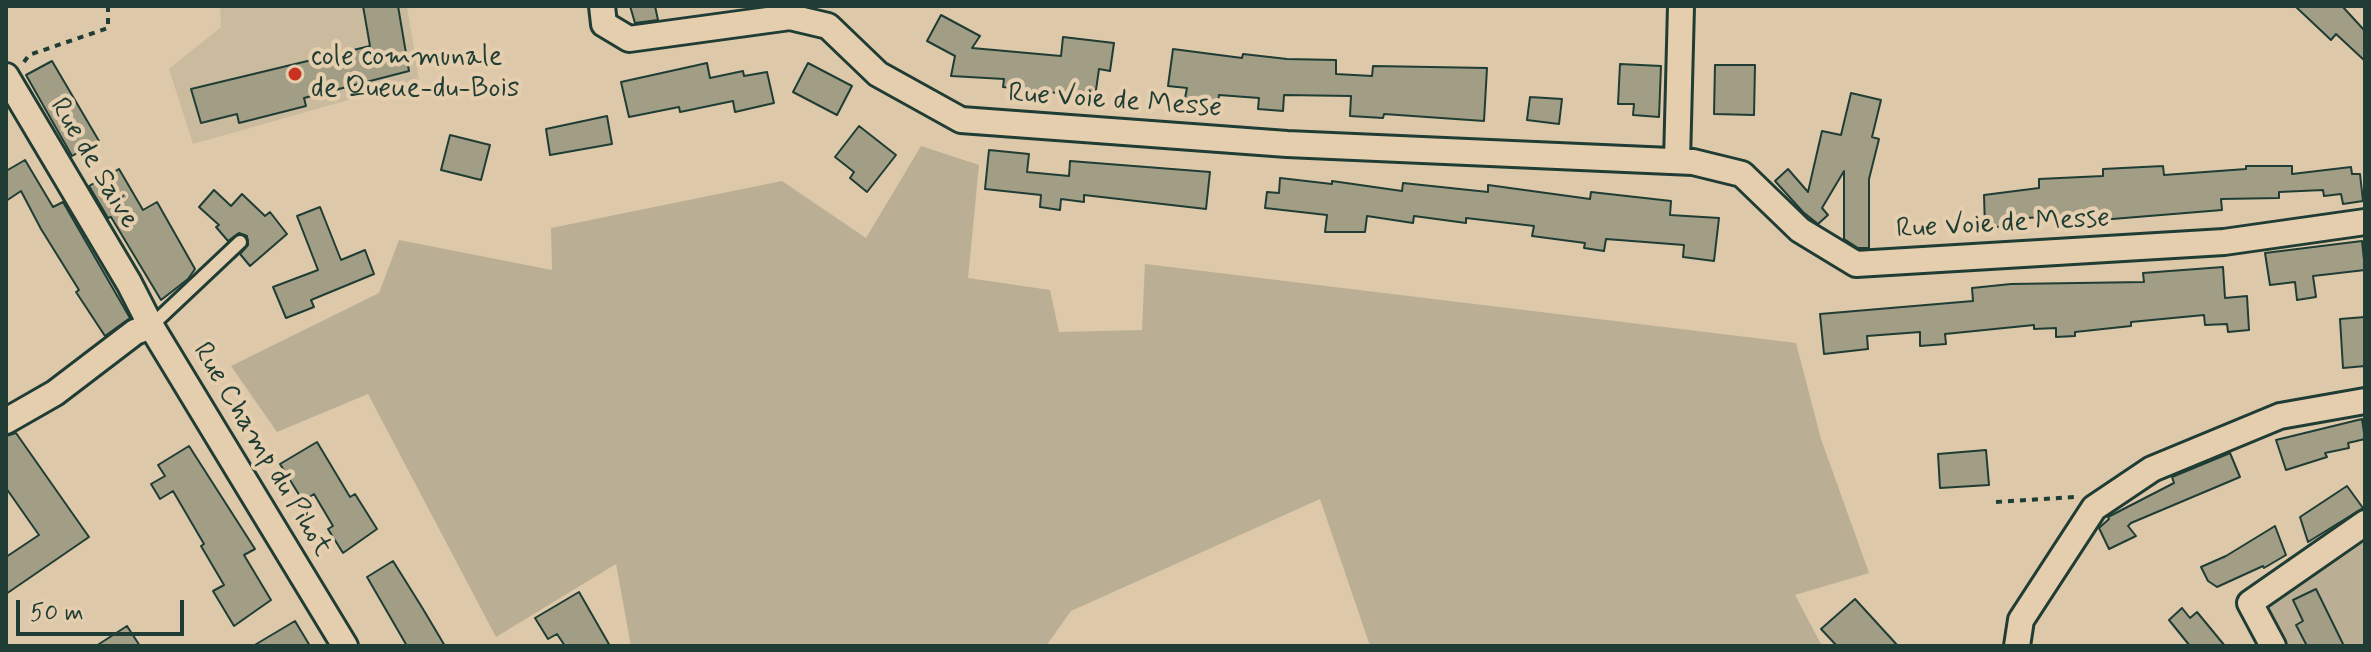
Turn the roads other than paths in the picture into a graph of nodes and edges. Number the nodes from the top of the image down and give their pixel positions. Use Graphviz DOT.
graph roads {
  1 [pos="602,6"];
  2 [pos="1681,6"];
  3 [pos="8,78"];
  4 [pos="1677,161"];
  5 [pos="2365,222"];
  6 [pos="240,242"];
  7 [pos="129,283"];
  8 [pos="151,326"];
  9 [pos="2365,401"];
  10 [pos="6,421"];
  11 [pos="2365,523"];
  12 [pos="345,646"];
  13 [pos="2017,646"];
  14 [pos="2273,646"];
  1 -- 4 [label="street, Rue Voie de Messe"];
  2 -- 4 [label="street"];
  3 -- 7 [label="street, Rue de Saive"];
  4 -- 5 [label="street, Rue Voie de Messe"];
  6 -- 8 [label="lane"];
  7 -- 8 [label="street, Rue Champ du Pihot"];
  8 -- 10 [label="street"];
  8 -- 12 [label="street, Rue Champ du Pihot"];
  9 -- 13 [label="street"];
  11 -- 14 [label="street"];
}
